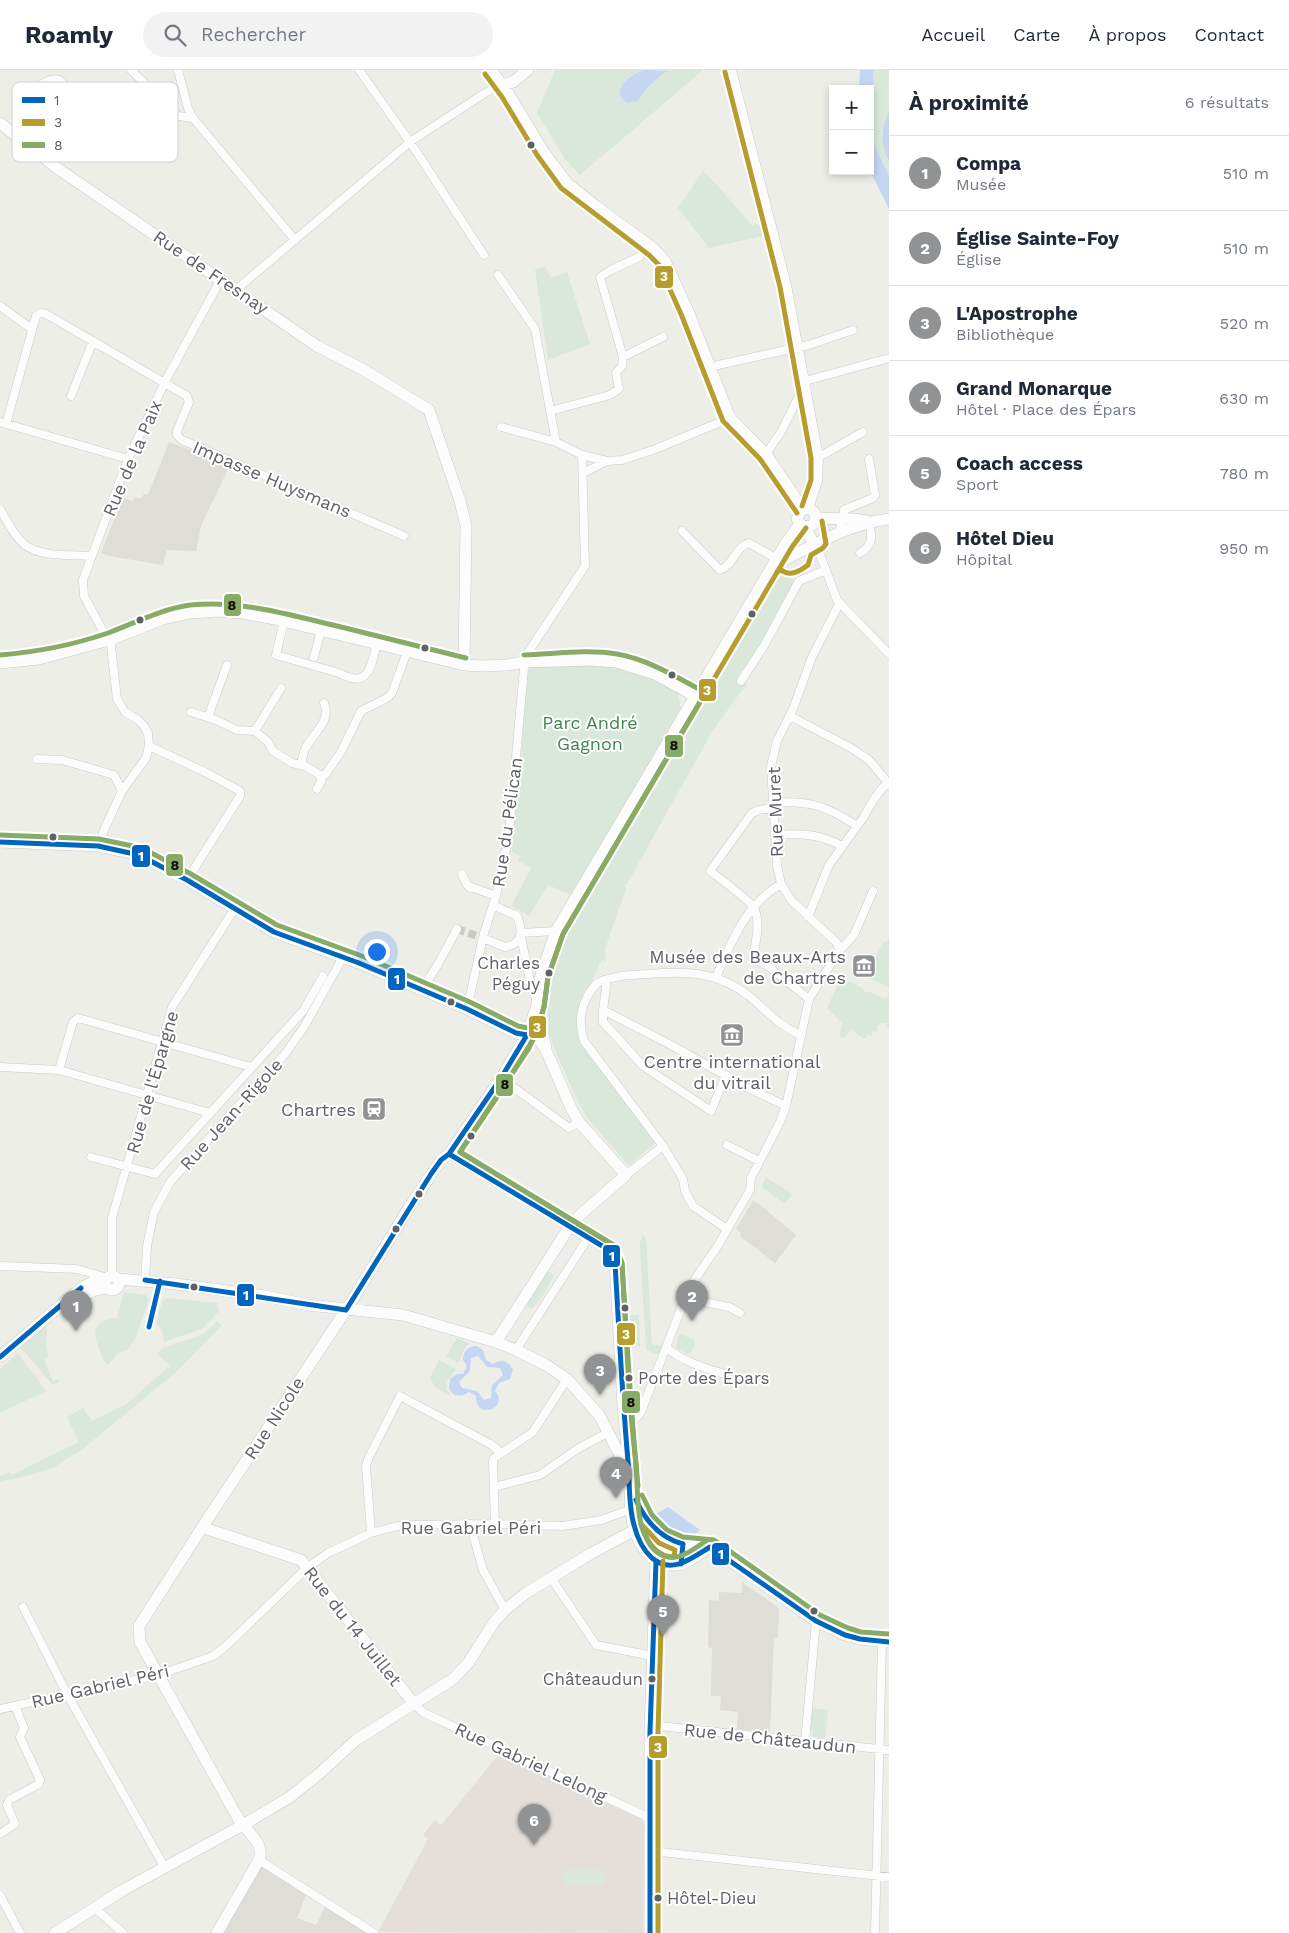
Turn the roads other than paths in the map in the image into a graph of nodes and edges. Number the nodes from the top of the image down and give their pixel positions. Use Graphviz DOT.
graph roads {
  1 [pos="131,70"];
  2 [pos="178,70"];
  3 [pos="359,70"];
  4 [pos="491,70"];
  5 [pos="528,70"];
  6 [pos="732,70"];
  7 [pos="44,82"];
  8 [pos="61,82"];
  9 [pos="143,82"];
  10 [pos="502,85"];
  11 [pos="178,116"];
  12 [pos="193,118"];
  13 [pos="410,142"];
  14 [pos="51,162"];
  15 [pos="295,240"];
  16 [pos="650,246"];
  17 [pos="484,255"];
  18 [pos="498,275"];
  19 [pos="221,279"];
  20 [pos="237,290"];
  21 [pos="0,306"];
  22 [pos="32,328"];
  23 [pos="853,330"];
  24 [pos="663,337"];
  25 [pos="93,342"];
  26 [pos="799,347"];
  27 [pos="624,357"];
  28 [pos="889,358"];
  29 [pos="709,367"];
  30 [pos="805,381"];
  31 [pos="164,383"];
  32 [pos="71,396"];
  33 [pos="807,398"];
  34 [pos="550,411"];
  35 [pos="730,418"];
  36 [pos="3,423"];
  37 [pos="500,427"];
  38 [pos="863,432"];
  39 [pos="556,442"];
  40 [pos="766,454"];
  41 [pos="582,455"];
  42 [pos="819,457"];
  43 [pos="128,459"];
  44 [pos="869,459"];
  45 [pos="607,461"];
  46 [pos="583,472"];
  47 [pos="0,509"];
  48 [pos="808,518"];
  49 [pos="841,518"];
  50 [pos="889,519"];
  51 [pos="869,522"];
  52 [pos="682,531"];
  53 [pos="839,533"];
  54 [pos="404,536"];
  55 [pos="817,543"];
  56 [pos="860,554"];
  57 [pos="91,556"];
  58 [pos="776,562"];
  59 [pos="826,570"];
  60 [pos="839,604"];
  61 [pos="284,621"];
  62 [pos="321,630"];
  63 [pos="109,640"];
  64 [pos="377,643"];
  65 [pos="407,652"];
  66 [pos="889,654"];
  67 [pos="314,657"];
  68 [pos="524,662"];
  69 [pos="0,663"];
  70 [pos="226,665"];
  71 [pos="464,665"];
  72 [pos="742,681"];
  73 [pos="281,688"];
  74 [pos="695,696"];
  75 [pos="324,703"];
  76 [pos="191,712"];
  77 [pos="790,716"];
  78 [pos="208,717"];
  79 [pos="255,731"];
  80 [pos="149,746"];
  81 [pos="38,759"];
  82 [pos="301,765"];
  83 [pos="322,775"];
  84 [pos="889,784"];
  85 [pos="317,789"];
  86 [pos="122,792"];
  87 [pos="773,805"];
  88 [pos="857,826"];
  89 [pos="775,835"];
  90 [pos="0,842"];
  91 [pos="98,846"];
  92 [pos="842,846"];
  93 [pos="462,874"];
  94 [pos="187,880"];
  95 [pos="781,884"];
  96 [pos="873,891"];
  97 [pos="496,896"];
  98 [pos="493,905"];
  99 [pos="753,906"];
  100 [pos="235,908"];
  101 [pos="808,917"];
  102 [pos="457,929"];
  103 [pos="556,931"];
  104 [pos="521,935"];
  105 [pos="483,938"];
  106 [pos="839,950"];
  107 [pos="343,957"];
  108 [pos="322,976"];
  109 [pos="716,978"];
  110 [pos="607,980"];
  111 [pos="422,989"];
  112 [pos="809,999"];
  113 [pos="537,1003"];
  114 [pos="467,1009"];
  115 [pos="603,1010"];
  116 [pos="527,1035"];
  117 [pos="800,1036"];
  118 [pos="162,1042"];
  119 [pos="546,1050"];
  120 [pos="0,1066"];
  121 [pos="251,1067"];
  122 [pos="59,1070"];
  123 [pos="726,1075"];
  124 [pos="505,1081"];
  125 [pos="148,1094"];
  126 [pos="786,1106"];
  127 [pos="210,1113"];
  128 [pos="580,1122"];
  129 [pos="727,1145"];
  130 [pos="663,1146"];
  131 [pos="449,1154"];
  132 [pos="91,1157"];
  133 [pos="759,1161"];
  134 [pos="127,1168"];
  135 [pos="626,1175"];
  136 [pos="570,1226"];
  137 [pos="727,1230"];
  138 [pos="588,1238"];
  139 [pos="0,1266"];
  140 [pos="112,1279"];
  141 [pos="145,1280"];
  142 [pos="684,1298"];
  143 [pos="298,1303"];
  144 [pos="346,1310"];
  145 [pos="740,1314"];
  146 [pos="496,1342"];
  147 [pos="667,1348"];
  148 [pos="516,1350"];
  149 [pos="0,1358"];
  150 [pos="725,1374"];
  151 [pos="567,1379"];
  152 [pos="625,1426"];
  153 [pos="609,1432"];
  154 [pos="501,1453"];
  155 [pos="628,1462"];
  156 [pos="494,1487"];
  157 [pos="631,1488"];
  158 [pos="632,1509"];
  159 [pos="648,1523"];
  160 [pos="470,1524"];
  161 [pos="495,1524"];
  162 [pos="203,1526"];
  163 [pos="635,1529"];
  164 [pos="372,1532"];
  165 [pos="683,1544"];
  166 [pos="710,1547"];
  167 [pos="656,1561"];
  168 [pos="681,1564"];
  169 [pos="307,1568"];
  170 [pos="551,1578"];
  171 [pos="23,1607"];
  172 [pos="505,1610"];
  173 [pos="816,1621"];
  174 [pos="886,1642"];
  175 [pos="653,1656"];
  176 [pos="158,1675"];
  177 [pos="67,1694"];
  178 [pos="414,1704"];
  179 [pos="15,1706"];
  180 [pos="0,1709"];
  181 [pos="650,1725"];
  182 [pos="805,1742"];
  183 [pos="879,1749"];
  184 [pos="889,1750"];
  185 [pos="255,1818"];
  186 [pos="650,1818"];
  187 [pos="243,1825"];
  188 [pos="0,1834"];
  189 [pos="256,1839"];
  190 [pos="651,1851"];
  191 [pos="259,1860"];
  192 [pos="165,1868"];
  193 [pos="876,1875"];
  194 [pos="889,1877"];
  195 [pos="0,1895"];
  196 [pos="95,1908"];
  197 [pos="20,1933"];
  198 [pos="55,1933"];
  199 [pos="123,1933"];
  200 [pos="217,1933"];
  201 [pos="374,1933"];
  202 [pos="650,1933"];
  203 [pos="875,1933"];
  1 -- 9 [label="street"];
  2 -- 12 [label="street"];
  3 -- 13 [label="street"];
  4 -- 10 [label="main road"];
  5 -- 10 [label="main road"];
  6 -- 26 [label="street"];
  7 -- 8 [label="street"];
  10 -- 13 [label="street"];
  10 -- 16 [label="main road"];
  11 -- 12 [label="street"];
  12 -- 15 [label="street"];
  13 -- 15 [label="street"];
  13 -- 17 [label="street"];
  14 -- 19 [label="main road, Rue de Fresnay"];
  15 -- 20 [label="street"];
  16 -- 27 [label="street"];
  16 -- 29 [label="main road"];
  18 -- 34 [label="street"];
  19 -- 20 [label="main road, Rue de Fresnay"];
  19 -- 31 [label="street, Rue de la Paix"];
  20 -- 71 [label="main road, Rue de Fresnay"];
  21 -- 22 [label="street"];
  22 -- 25 [label="street"];
  22 -- 36 [label="street"];
  23 -- 26 [label="street"];
  24 -- 27 [label="street"];
  25 -- 31 [label="street"];
  25 -- 32 [label="street"];
  26 -- 29 [label="street"];
  26 -- 30 [label="street"];
  27 -- 34 [label="street"];
  28 -- 30 [label="street"];
  29 -- 35 [label="main road"];
  30 -- 33 [label="street"];
  31 -- 43 [label="street, Rue de la Paix"];
  31 -- 54 [label="street, Impasse Huysmans"];
  33 -- 40 [label="street"];
  33 -- 42 [label="street"];
  34 -- 39 [label="street"];
  35 -- 40 [label="main road"];
  35 -- 45 [label="street"];
  36 -- 43 [label="street"];
  37 -- 39 [label="street"];
  38 -- 42 [label="street"];
  39 -- 41 [label="street"];
  40 -- 48 [label="main road"];
  41 -- 45 [label="street"];
  41 -- 46 [label="street"];
  42 -- 48 [label="street"];
  43 -- 57 [label="street, Rue de la Paix"];
  44 -- 49 [label="street"];
  45 -- 46 [label="street"];
  46 -- 68 [label="street"];
  47 -- 57 [label="street"];
  48 -- 49 [label="main road"];
  48 -- 55 [label="main road"];
  48 -- 58 [label="main road"];
  49 -- 51 [label="main road"];
  49 -- 53 [label="street"];
  50 -- 51 [label="main road"];
  51 -- 53 [label="main road"];
  51 -- 56 [label="street"];
  52 -- 58 [label="street"];
  53 -- 55 [label="main road"];
  55 -- 58 [label="main road"];
  55 -- 59 [label="street"];
  57 -- 63 [label="street, Rue de la Paix"];
  58 -- 74 [label="main road"];
  59 -- 60 [label="street"];
  59 -- 72 [label="street"];
  60 -- 66 [label="street"];
  60 -- 77 [label="street, Rue Muret"];
  61 -- 62 [label="main road"];
  61 -- 63 [label="main road"];
  61 -- 64 [label="street"];
  62 -- 64 [label="main road"];
  62 -- 67 [label="street"];
  63 -- 69 [label="main road"];
  63 -- 80 [label="street"];
  64 -- 65 [label="main road"];
  65 -- 71 [label="main road"];
  65 -- 83 [label="street"];
  68 -- 71 [label="main road"];
  68 -- 74 [label="main road"];
  68 -- 97 [label="street, Rue du Pélican"];
  70 -- 78 [label="street"];
  73 -- 79 [label="street"];
  74 -- 103 [label="main road"];
  75 -- 82 [label="street"];
  76 -- 78 [label="street"];
  77 -- 84 [label="street"];
  77 -- 87 [label="street, Rue Muret"];
  78 -- 79 [label="street"];
  79 -- 82 [label="street"];
  80 -- 86 [label="street"];
  80 -- 94 [label="street"];
  81 -- 86 [label="street"];
  82 -- 83 [label="street"];
  83 -- 85 [label="street"];
  84 -- 88 [label="street"];
  86 -- 91 [label="street"];
  87 -- 88 [label="street"];
  87 -- 89 [label="street, Rue Muret"];
  87 -- 99 [label="street"];
  88 -- 92 [label="street"];
  89 -- 92 [label="street"];
  89 -- 95 [label="street, Rue Muret"];
  90 -- 91 [label="main road"];
  91 -- 94 [label="main road"];
  92 -- 101 [label="street"];
  93 -- 97 [label="street"];
  94 -- 100 [label="main road"];
  95 -- 99 [label="street"];
  95 -- 101 [label="street, Rue Muret"];
  96 -- 106 [label="street"];
  97 -- 98 [label="street, Rue du Pélican"];
  98 -- 104 [label="street"];
  98 -- 105 [label="street, Rue du Pélican"];
  99 -- 109 [label="street"];
  99 -- 112 [label="street"];
  100 -- 107 [label="main road"];
  100 -- 118 [label="street, Rue de l'Épargne"];
  101 -- 106 [label="street, Rue Muret"];
  102 -- 111 [label="street"];
  103 -- 104 [label="street"];
  103 -- 113 [label="main road"];
  104 -- 105 [label="street"];
  104 -- 113 [label="street"];
  105 -- 114 [label="street, Rue du Pélican"];
  106 -- 112 [label="street"];
  107 -- 111 [label="main road"];
  107 -- 141 [label="street, Rue Jean-Rigole"];
  108 -- 121 [label="street"];
  109 -- 110 [label="street"];
  109 -- 117 [label="street"];
  110 -- 115 [label="street"];
  110 -- 130 [label="street"];
  111 -- 114 [label="main road"];
  112 -- 117 [label="street"];
  113 -- 116 [label="main road, Rue Nicole"];
  113 -- 119 [label="main road"];
  114 -- 116 [label="main road"];
  115 -- 123 [label="street"];
  115 -- 123 [label="street"];
  116 -- 119 [label="main road"];
  116 -- 131 [label="main road, Rue Nicole"];
  117 -- 126 [label="street"];
  118 -- 121 [label="street"];
  118 -- 122 [label="street"];
  118 -- 125 [label="street, Rue de l'Épargne"];
  119 -- 128 [label="main road"];
  120 -- 122 [label="street"];
  121 -- 127 [label="street"];
  122 -- 125 [label="street"];
  123 -- 126 [label="street"];
  124 -- 128 [label="street"];
  125 -- 127 [label="street"];
  125 -- 134 [label="street, Rue de l'Épargne"];
  126 -- 133 [label="street"];
  127 -- 134 [label="street"];
  128 -- 135 [label="main road"];
  129 -- 133 [label="street"];
  130 -- 135 [label="street"];
  130 -- 137 [label="street"];
  131 -- 136 [label="street"];
  131 -- 144 [label="main road, Rue Nicole"];
  132 -- 134 [label="street"];
  133 -- 137 [label="street"];
  134 -- 140 [label="street, Rue de l'Épargne"];
  135 -- 136 [label="main road"];
  136 -- 138 [label="main road"];
  136 -- 146 [label="main road"];
  137 -- 142 [label="street"];
  138 -- 148 [label="street"];
  138 -- 152 [label="main road"];
  139 -- 140 [label="street"];
  140 -- 141 [label="main road"];
  140 -- 143 [label="main road"];
  140 -- 149 [label="main road"];
  141 -- 143 [label="main road"];
  142 -- 145 [label="street"];
  142 -- 147 [label="street"];
  143 -- 144 [label="main road"];
  144 -- 146 [label="main road"];
  144 -- 162 [label="main road, Rue Nicole"];
  146 -- 148 [label="main road"];
  147 -- 150 [label="street"];
  147 -- 152 [label="street"];
  148 -- 151 [label="main road"];
  151 -- 153 [label="main road"];
  151 -- 154 [label="street"];
  152 -- 155 [label="main road"];
  153 -- 155 [label="main road"];
  153 -- 156 [label="street"];
  154 -- 156 [label="street"];
  154 -- 164 [label="street"];
  155 -- 157 [label="main road"];
  156 -- 161 [label="street"];
  157 -- 158 [label="main road"];
  157 -- 159 [label="main road"];
  158 -- 161 [label="street, Rue Gabriel Péri"];
  158 -- 163 [label="main road"];
  159 -- 163 [label="main road"];
  159 -- 165 [label="main road"];
  160 -- 161 [label="street, Rue Gabriel Péri"];
  160 -- 164 [label="street, Rue Gabriel Péri"];
  160 -- 172 [label="street"];
  162 -- 169 [label="main road, Rue du 14 Juillet"];
  162 -- 176 [label="main road, Rue Nicole"];
  163 -- 167 [label="main road"];
  163 -- 170 [label="main road"];
  164 -- 169 [label="street, Rue Gabriel Péri"];
  165 -- 166 [label="main road"];
  165 -- 168 [label="main road"];
  166 -- 168 [label="main road"];
  166 -- 173 [label="main road"];
  167 -- 168 [label="main road"];
  167 -- 175 [label="main road"];
  169 -- 176 [label="street, Rue Gabriel Péri"];
  169 -- 178 [label="main road, Rue du 14 Juillet"];
  170 -- 172 [label="main road"];
  170 -- 175 [label="street"];
  171 -- 177 [label="street"];
  172 -- 178 [label="main road"];
  173 -- 174 [label="main road"];
  173 -- 182 [label="street"];
  174 -- 183 [label="street"];
  175 -- 181 [label="main road"];
  176 -- 177 [label="street, Rue Gabriel Péri"];
  176 -- 187 [label="main road, Rue Nicole"];
  177 -- 179 [label="street, Rue Gabriel Péri"];
  177 -- 192 [label="street"];
  178 -- 185 [label="main road"];
  178 -- 186 [label="street, Rue Gabriel Lelong"];
  179 -- 180 [label="street, Rue Gabriel Péri"];
  179 -- 188 [label="street"];
  181 -- 182 [label="street, Rue de Châteaudun"];
  181 -- 186 [label="main road"];
  182 -- 183 [label="street, Rue de Châteaudun"];
  183 -- 184 [label="street, Rue de Châteaudun"];
  183 -- 193 [label="street"];
  185 -- 187 [label="main road"];
  185 -- 189 [label="main road"];
  186 -- 190 [label="main road"];
  187 -- 189 [label="main road, Rue Nicole"];
  187 -- 192 [label="main road"];
  189 -- 191 [label="main road"];
  190 -- 193 [label="street"];
  190 -- 202 [label="main road"];
  191 -- 200 [label="main road"];
  191 -- 201 [label="street"];
  192 -- 196 [label="main road"];
  193 -- 194 [label="street"];
  193 -- 203 [label="street"];
  195 -- 197 [label="street"];
  196 -- 198 [label="main road"];
  196 -- 199 [label="street"];
}
